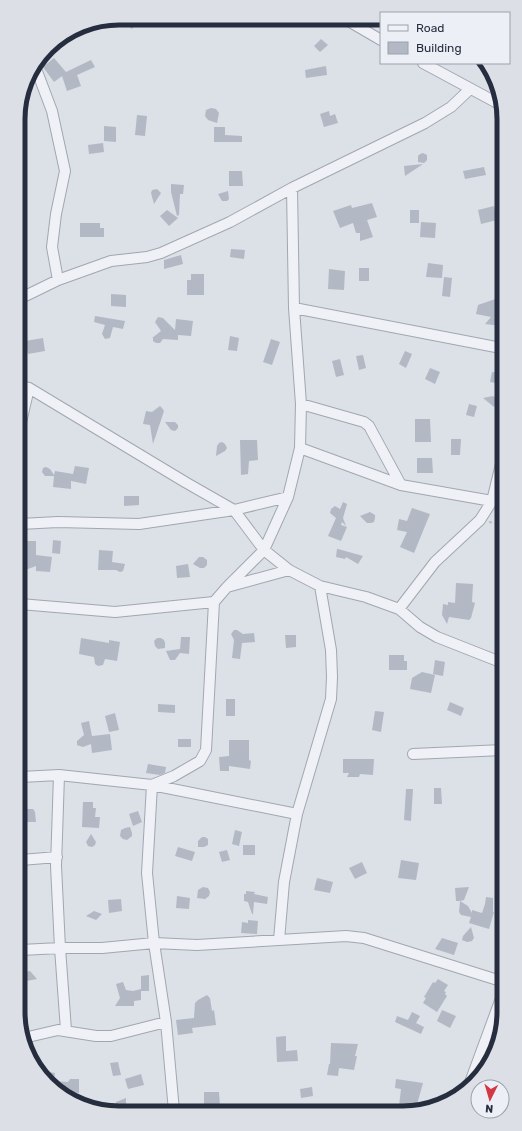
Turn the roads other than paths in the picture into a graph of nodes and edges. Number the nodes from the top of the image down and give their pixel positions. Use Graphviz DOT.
graph roads {
  1 [pos="355,25"];
  2 [pos="380,39"];
  3 [pos="425,64"];
  4 [pos="38,73"];
  5 [pos="470,90"];
  6 [pos="495,103"];
  7 [pos="292,188"];
  8 [pos="58,280"];
  9 [pos="25,296"];
  10 [pos="294,308"];
  11 [pos="497,347"];
  12 [pos="25,388"];
  13 [pos="301,404"];
  14 [pos="300,448"];
  15 [pos="497,480"];
  16 [pos="401,484"];
  17 [pos="288,497"];
  18 [pos="492,501"];
  19 [pos="234,510"];
  20 [pos="25,524"];
  21 [pos="264,550"];
  22 [pos="289,570"];
  23 [pos="320,586"];
  24 [pos="227,587"];
  25 [pos="214,602"];
  26 [pos="25,604"];
  27 [pos="399,609"];
  28 [pos="497,661"];
  29 [pos="497,750"];
  30 [pos="413,754"];
  31 [pos="59,775"];
  32 [pos="25,777"];
  33 [pos="152,785"];
  34 [pos="297,814"];
  35 [pos="57,857"];
  36 [pos="25,860"];
  37 [pos="279,940"];
  38 [pos="154,943"];
  39 [pos="60,948"];
  40 [pos="25,950"];
  41 [pos="497,980"];
  42 [pos="497,1009"];
  43 [pos="166,1022"];
  44 [pos="66,1030"];
  45 [pos="28,1036"];
  46 [pos="472,1076"];
  47 [pos="174,1106"];
  1 -- 2 [label="street"];
  3 -- 5 [label="street"];
  4 -- 8 [label="street"];
  5 -- 6 [label="street"];
  5 -- 7 [label="street"];
  7 -- 8 [label="street"];
  7 -- 10 [label="street"];
  8 -- 9 [label="street"];
  10 -- 11 [label="street"];
  10 -- 13 [label="street"];
  12 -- 19 [label="street"];
  13 -- 14 [label="street"];
  13 -- 16 [label="street"];
  14 -- 16 [label="street"];
  14 -- 17 [label="street"];
  15 -- 18 [label="street"];
  16 -- 18 [label="street"];
  17 -- 19 [label="street"];
  17 -- 21 [label="street"];
  18 -- 27 [label="street"];
  19 -- 20 [label="street"];
  19 -- 21 [label="street"];
  21 -- 22 [label="street"];
  21 -- 24 [label="street"];
  22 -- 23 [label="street"];
  22 -- 24 [label="street"];
  23 -- 27 [label="street"];
  23 -- 34 [label="street"];
  24 -- 25 [label="street"];
  25 -- 26 [label="street"];
  25 -- 33 [label="street"];
  27 -- 28 [label="street"];
  29 -- 30 [label="street"];
  31 -- 32 [label="street"];
  31 -- 33 [label="street"];
  31 -- 35 [label="street"];
  33 -- 34 [label="street"];
  33 -- 38 [label="street"];
  34 -- 37 [label="street"];
  35 -- 36 [label="street"];
  35 -- 39 [label="street"];
  37 -- 38 [label="street"];
  37 -- 41 [label="street"];
  38 -- 39 [label="street"];
  38 -- 43 [label="street"];
  39 -- 40 [label="street"];
  39 -- 44 [label="street"];
  42 -- 46 [label="street"];
  43 -- 44 [label="street"];
  43 -- 47 [label="street"];
  44 -- 45 [label="street"];
}
